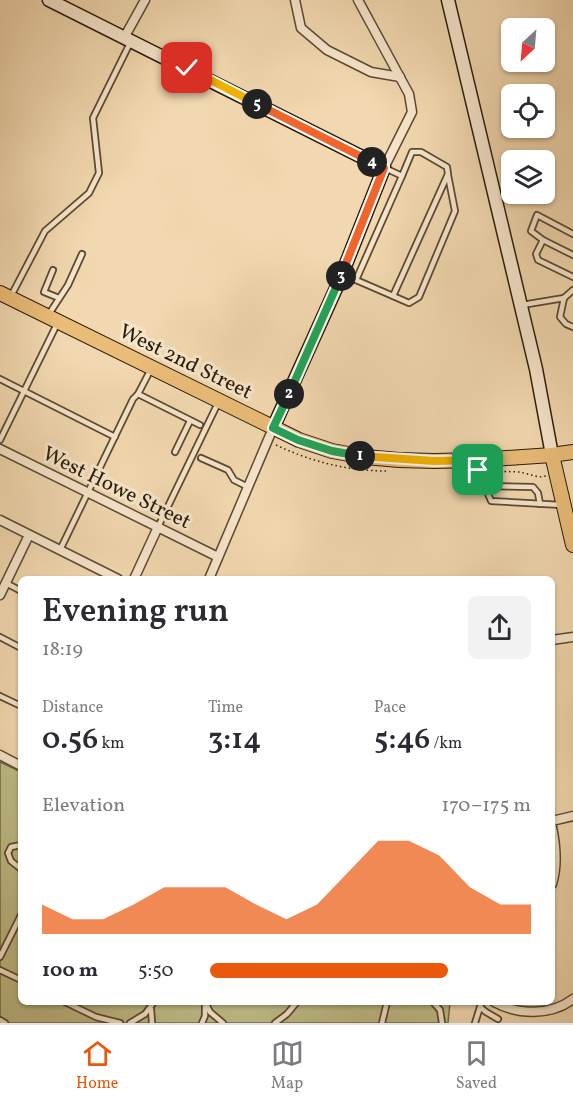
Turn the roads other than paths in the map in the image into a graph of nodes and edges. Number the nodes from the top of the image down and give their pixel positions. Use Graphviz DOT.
graph roads {
  1 [pos="49,0"];
  2 [pos="145,0"];
  3 [pos="295,0"];
  4 [pos="358,0"];
  5 [pos="448,0"];
  6 [pos="127,40"];
  7 [pos="400,77"];
  8 [pos="384,168"];
  9 [pos="448,174"];
  10 [pos="402,176"];
  11 [pos="573,234"];
  12 [pos="543,240"];
  13 [pos="82,254"];
  14 [pos="573,255"];
  15 [pos="53,270"];
  16 [pos="342,274"];
  17 [pos="573,277"];
  18 [pos="356,280"];
  19 [pos="573,291"];
  20 [pos="5,295"];
  21 [pos="393,296"];
  22 [pos="59,298"];
  23 [pos="564,298"];
  24 [pos="522,306"];
  25 [pos="53,319"];
  26 [pos="573,327"];
  27 [pos="151,369"];
  28 [pos="0,379"];
  29 [pos="24,390"];
  30 [pos="138,394"];
  31 [pos="219,400"];
  32 [pos="190,420"];
  33 [pos="200,425"];
  34 [pos="273,428"];
  35 [pos="115,437"];
  36 [pos="0,440"];
  37 [pos="0,449"];
  38 [pos="175,452"];
  39 [pos="573,452"];
  40 [pos="552,455"];
  41 [pos="201,458"];
  42 [pos="478,460"];
  43 [pos="485,486"];
  44 [pos="248,487"];
  45 [pos="87,492"];
  46 [pos="540,504"];
  47 [pos="564,506"];
  48 [pos="0,520"];
  49 [pos="158,527"];
  50 [pos="29,535"];
  51 [pos="573,545"];
  52 [pos="60,550"];
  53 [pos="218,557"];
  54 [pos="112,576"];
  55 [pos="135,576"];
  56 [pos="210,576"];
  57 [pos="6,583"];
  58 [pos="18,589"];
  59 [pos="0,595"];
  60 [pos="573,637"];
  61 [pos="0,638"];
  62 [pos="555,640"];
  63 [pos="18,647"];
  64 [pos="0,696"];
  65 [pos="18,705"];
  66 [pos="0,755"];
  67 [pos="18,764"];
  68 [pos="573,816"];
  69 [pos="555,820"];
  70 [pos="18,845"];
  71 [pos="555,851"];
  72 [pos="18,867"];
  73 [pos="555,876"];
  74 [pos="18,921"];
  75 [pos="0,957"];
  76 [pos="0,970"];
  77 [pos="18,979"];
  78 [pos="573,999"];
  79 [pos="71,1005"];
  80 [pos="152,1005"];
  81 [pos="153,1005"];
  82 [pos="205,1005"];
  83 [pos="207,1005"];
  84 [pos="294,1005"];
  85 [pos="386,1005"];
  86 [pos="436,1005"];
  87 [pos="481,1005"];
  88 [pos="482,1005"];
  89 [pos="499,1005"];
  90 [pos="96,1017"];
  91 [pos="498,1019"];
  92 [pos="0,1020"];
  93 [pos="5,1023"];
  94 [pos="99,1023"];
  95 [pos="120,1023"];
  96 [pos="130,1023"];
  97 [pos="152,1023"];
  98 [pos="202,1023"];
  99 [pos="223,1023"];
  100 [pos="275,1023"];
  101 [pos="382,1023"];
  102 [pos="442,1023"];
  103 [pos="475,1023"];
  1 -- 6 [label="street"];
  2 -- 6 [label="street"];
  3 -- 7 [label="street"];
  4 -- 7 [label="street"];
  5 -- 24 [label="street"];
  6 -- 8 [label="street"];
  6 -- 20 [label="lane"];
  7 -- 8 [label="street"];
  8 -- 10 [label="lane"];
  8 -- 16 [label="street"];
  9 -- 10 [label="lane"];
  9 -- 21 [label="lane"];
  9 -- 21 [label="lane"];
  10 -- 18 [label="lane"];
  11 -- 12 [label="lane"];
  12 -- 14 [label="lane"];
  12 -- 17 [label="lane"];
  13 -- 22 [label="lane"];
  15 -- 22 [label="lane"];
  16 -- 18 [label="lane"];
  16 -- 34 [label="street"];
  18 -- 21 [label="lane"];
  19 -- 23 [label="lane"];
  20 -- 25 [label="main road, West 2nd Street"];
  22 -- 25 [label="lane"];
  23 -- 24 [label="lane"];
  23 -- 26 [label="lane"];
  24 -- 40 [label="street"];
  25 -- 27 [label="main road, West 2nd Street"];
  25 -- 29 [label="lane"];
  27 -- 30 [label="lane"];
  27 -- 31 [label="main road, West 2nd Street"];
  28 -- 29 [label="lane"];
  29 -- 35 [label="lane"];
  29 -- 36 [label="lane"];
  30 -- 32 [label="lane"];
  30 -- 35 [label="lane"];
  31 -- 34 [label="main road, West 2nd Street"];
  31 -- 49 [label="lane"];
  32 -- 33 [label="lane"];
  32 -- 38 [label="lane"];
  34 -- 42 [label="main road, West 2nd Street"];
  34 -- 44 [label="street"];
  35 -- 45 [label="lane"];
  37 -- 45 [label="street, West Howe Street"];
  39 -- 40 [label="main road, West 2nd Street"];
  40 -- 42 [label="main road, West 2nd Street"];
  40 -- 47 [label="main road"];
  41 -- 44 [label="lane"];
  42 -- 43 [label="lane"];
  43 -- 46 [label="lane"];
  43 -- 46 [label="lane"];
  44 -- 53 [label="street"];
  45 -- 49 [label="street, West Howe Street"];
  45 -- 52 [label="lane"];
  46 -- 47 [label="lane"];
  47 -- 51 [label="main road"];
  48 -- 50 [label="street"];
  49 -- 53 [label="street, West Howe Street"];
  49 -- 55 [label="street"];
  50 -- 52 [label="street"];
  50 -- 57 [label="street"];
  52 -- 54 [label="street"];
  53 -- 56 [label="street"];
  57 -- 58 [label="lane"];
  57 -- 59 [label="street"];
  60 -- 62 [label="street"];
  61 -- 63 [label="lane"];
  64 -- 65 [label="lane"];
  66 -- 67 [label="street"];
  68 -- 69 [label="street"];
  70 -- 72 [label="lane"];
  71 -- 73 [label="street"];
  74 -- 75 [label="lane"];
  76 -- 77 [label="lane"];
  78 -- 89 [label="street"];
  79 -- 90 [label="lane"];
  80 -- 96 [label="lane"];
  81 -- 97 [label="lane"];
  82 -- 98 [label="lane"];
  83 -- 99 [label="lane"];
  84 -- 100 [label="lane"];
  85 -- 101 [label="lane"];
  86 -- 102 [label="lane"];
  87 -- 103 [label="lane"];
  88 -- 91 [label="lane"];
  90 -- 94 [label="lane"];
  90 -- 95 [label="lane"];
  92 -- 93 [label="lane"];
}
